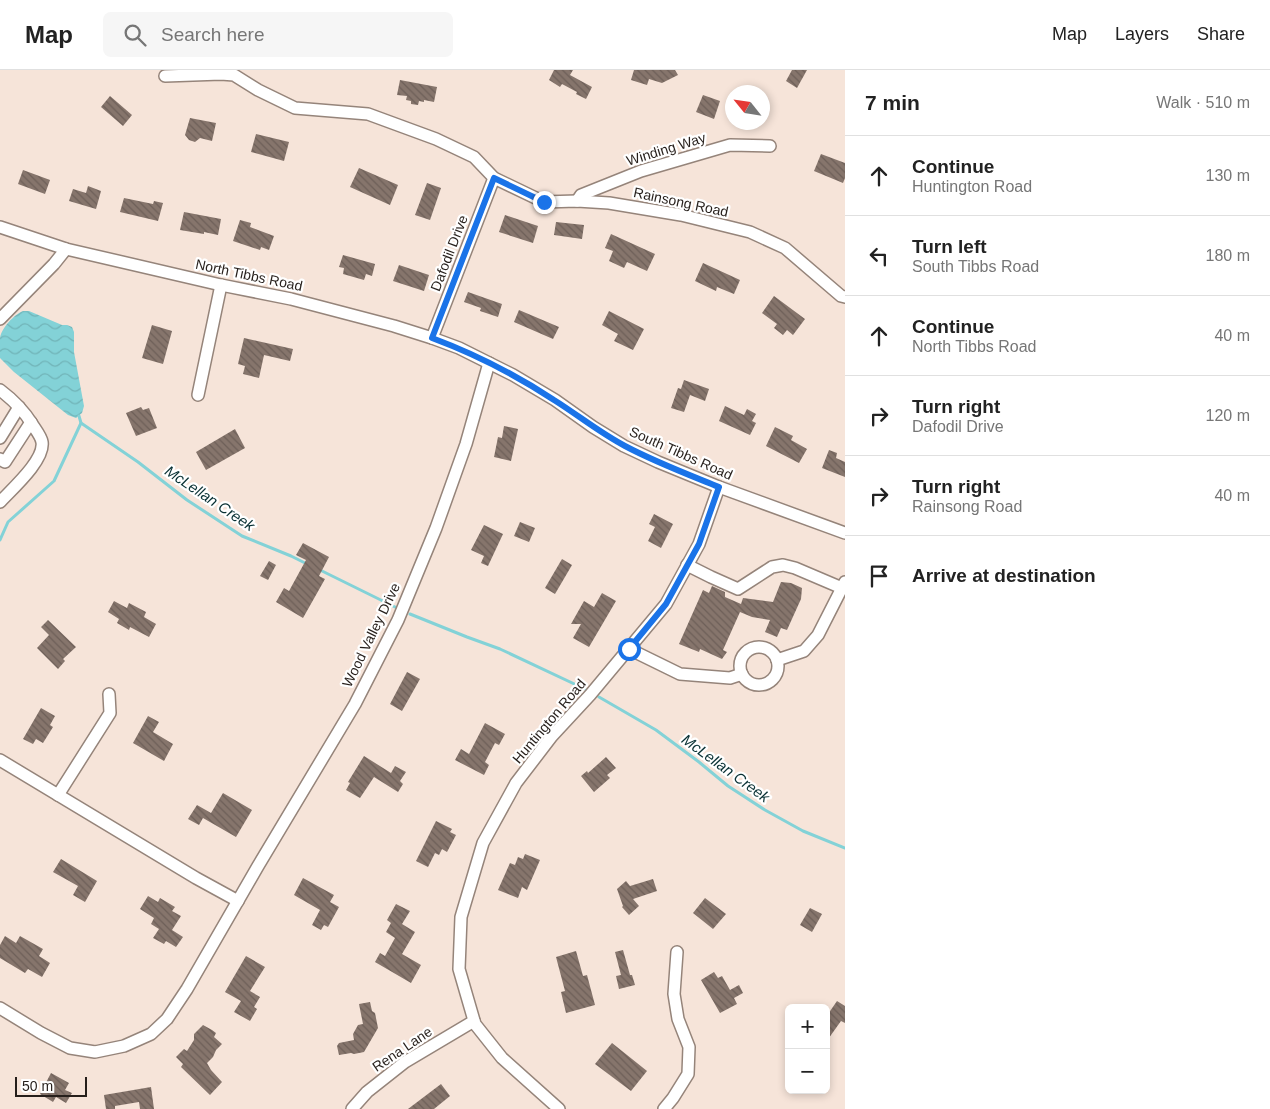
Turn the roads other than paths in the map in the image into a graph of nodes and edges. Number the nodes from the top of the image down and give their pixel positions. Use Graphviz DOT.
graph roads {
  1 [pos="165,76"];
  2 [pos="770,146"];
  3 [pos="494,178"];
  4 [pos="577,201"];
  5 [pos="0,227"];
  6 [pos="66,249"];
  7 [pos="221,285"];
  8 [pos="845,297"];
  9 [pos="0,319"];
  10 [pos="432,338"];
  11 [pos="489,363"];
  12 [pos="0,390"];
  13 [pos="198,394"];
  14 [pos="19,407"];
  15 [pos="31,422"];
  16 [pos="0,438"];
  17 [pos="0,459"];
  18 [pos="719,487"];
  19 [pos="0,502"];
  20 [pos="845,533"];
  21 [pos="687,565"];
  22 [pos="844,585"];
  23 [pos="629,649"];
  24 [pos="778,660"];
  25 [pos="742,674"];
  26 [pos="109,694"];
  27 [pos="0,760"];
  28 [pos="58,795"];
  29 [pos="238,901"];
  30 [pos="678,952"];
  31 [pos="0,1008"];
  32 [pos="474,1021"];
  33 [pos="352,1109"];
  34 [pos="559,1109"];
  35 [pos="664,1109"];
  1 -- 3 [label="street"];
  2 -- 4 [label="street, Winding Way"];
  3 -- 4 [label="street, Rainsong Road"];
  3 -- 10 [label="street, Dafodil Drive"];
  4 -- 8 [label="street, Rainsong Road"];
  5 -- 6 [label="street, North Tibbs Road"];
  6 -- 7 [label="street, North Tibbs Road"];
  6 -- 9 [label="street"];
  7 -- 10 [label="street, North Tibbs Road"];
  7 -- 13 [label="street"];
  10 -- 11 [label="street, North Tibbs Road"];
  11 -- 18 [label="street, South Tibbs Road"];
  11 -- 29 [label="street, Wood Valley Drive"];
  12 -- 14 [label="street"];
  14 -- 15 [label="street"];
  14 -- 16 [label="street"];
  15 -- 17 [label="street"];
  15 -- 19 [label="street"];
  18 -- 20 [label="street, South Tibbs Road"];
  18 -- 21 [label="street, Huntington Road"];
  21 -- 22 [label="street"];
  21 -- 23 [label="street, Huntington Road"];
  22 -- 24 [label="street"];
  23 -- 25 [label="street"];
  23 -- 32 [label="street, Huntington Road"];
  24 -- 25 [label="street"];
  24 -- 25 [label="street"];
  26 -- 28 [label="street"];
  27 -- 28 [label="street"];
  28 -- 29 [label="street"];
  29 -- 31 [label="street, Wood Valley Drive"];
  30 -- 35 [label="street"];
  32 -- 33 [label="street, Rena Lane"];
  32 -- 34 [label="street, Huntington Road"];
}
